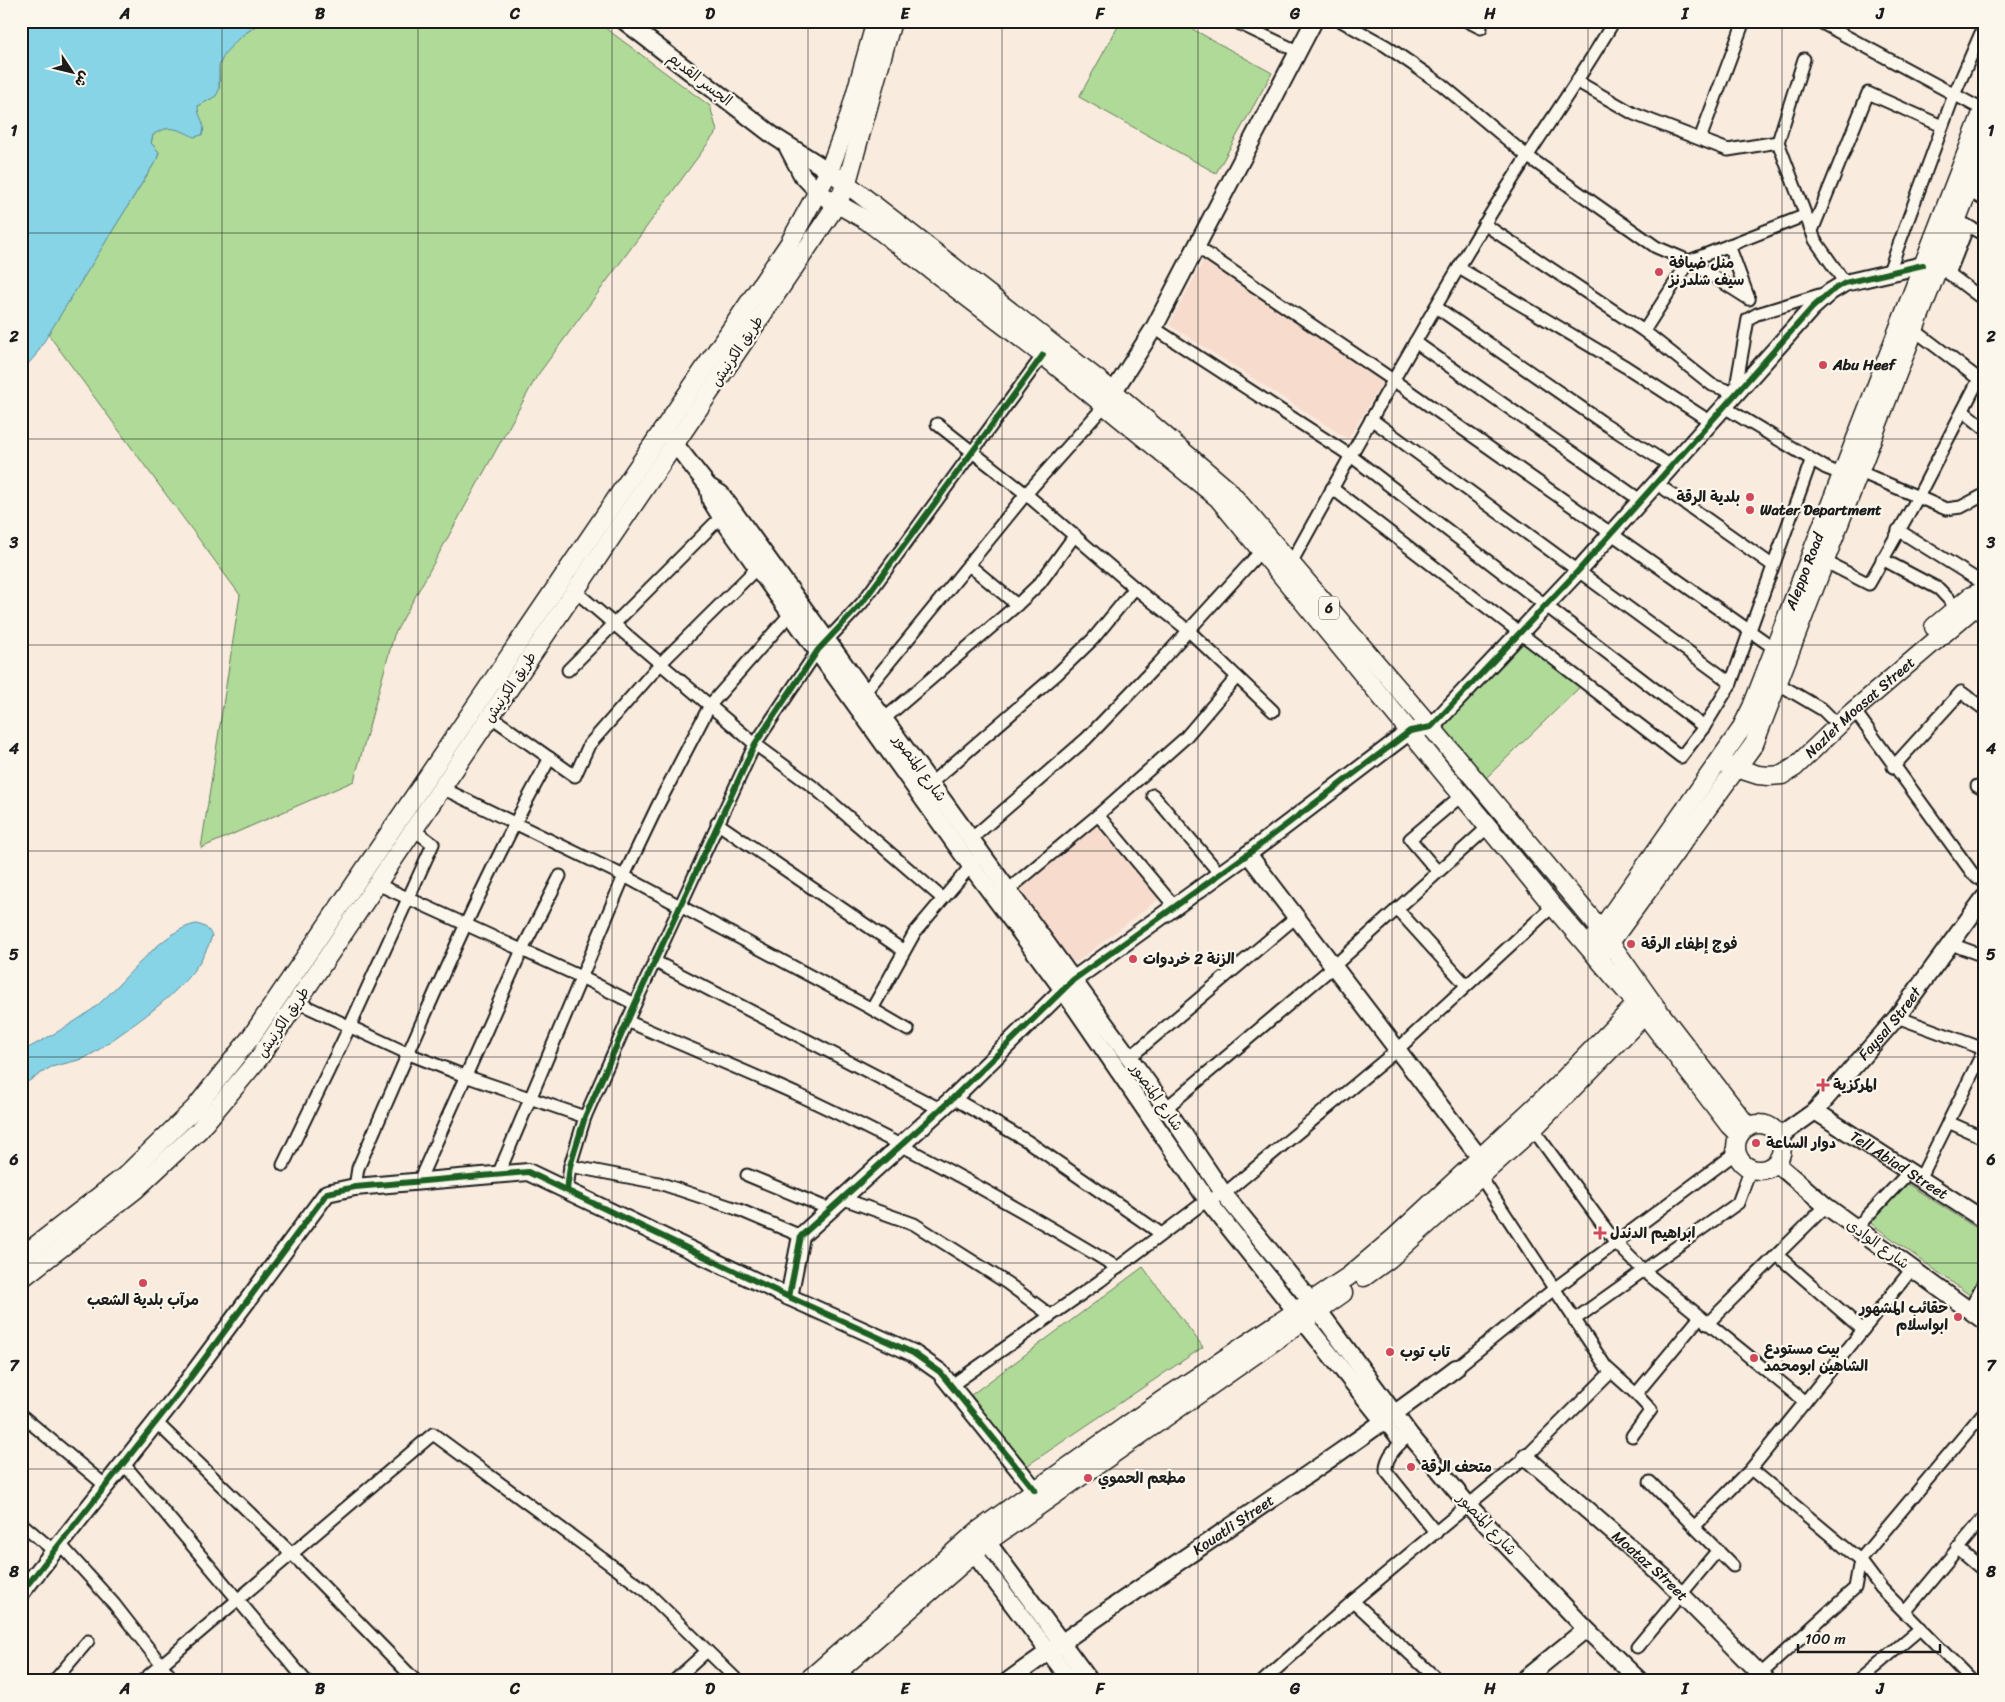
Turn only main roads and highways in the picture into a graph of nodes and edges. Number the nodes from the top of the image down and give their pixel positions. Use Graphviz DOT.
graph roads {
  1 [pos="876,21"];
  2 [pos="892,21"];
  3 [pos="1983,109"];
  4 [pos="1984,149"];
  5 [pos="829,171"];
  6 [pos="847,182"];
  7 [pos="818,192"];
  8 [pos="837,204"];
  9 [pos="1937,268"];
  10 [pos="1908,325"];
  11 [pos="715,369"];
  12 [pos="1110,398"];
  13 [pos="670,436"];
  14 [pos="1283,566"];
  15 [pos="1981,595"];
  16 [pos="1721,757"];
  17 [pos="1740,764"];
  18 [pos="1606,937"];
  19 [pos="1593,952"];
  20 [pos="1646,1005"];
  21 [pos="1741,1138"];
  22 [pos="21,1257"];
  23 [pos="21,1279"];
  24 [pos="1308,1311"];
  25 [pos="976,1542"];
  26 [pos="846,1675"];
  27 [pos="807,1681"];
  28 [pos="826,1681"];
  1 -- 5 [label="main road, طريق الكرنيش"];
  2 -- 6 [label="main road, طريق الكرنيش"];
  3 -- 9 [label="main road, Aleppo Road"];
  4 -- 9 [label="main road, Aleppo Road"];
  5 -- 6 [label="main road, 6"];
  5 -- 7 [label="main road, طريق الكرنيش"];
  6 -- 8 [label="main road, طريق الكرنيش"];
  6 -- 12 [label="main road, 6"];
  7 -- 8 [label="main road, 6"];
  7 -- 11 [label="main road, طريق الكرنيش"];
  8 -- 11 [label="main road, طريق الكرنيش"];
  8 -- 12 [label="main road, 6"];
  9 -- 10 [label="main road, Aleppo Road"];
  10 -- 16 [label="main road, Aleppo Road"];
  10 -- 17 [label="main road, Aleppo Road"];
  11 -- 13 [label="main road, طريق الكرنيش"];
  12 -- 14 [label="main road, 6"];
  12 -- 14 [label="main road, 6"];
  13 -- 22 [label="main road, طريق الكرنيش"];
  13 -- 23 [label="main road, طريق الكرنيش"];
  14 -- 18 [label="main road, 6"];
  14 -- 19 [label="main road, 6"];
  15 -- 17 [label="main road, Nazlet Moasat Street"];
  15 -- 17 [label="main road, Nazlet Moasat Street"];
  16 -- 17 [label="main road, Nazlet Moasat Street"];
  16 -- 18 [label="main road, Aleppo Road"];
  17 -- 18 [label="main road, Aleppo Road"];
  18 -- 19 [label="main road, Aleppo Road"];
  18 -- 20 [label="main road, 6"];
  19 -- 20 [label="main road, 6"];
  20 -- 21 [label="main road, 6"];
  20 -- 24 [label="main road"];
  20 -- 24 [label="main road"];
  21 -- 21 [label="main road"];
  24 -- 25 [label="main road"];
  24 -- 25 [label="main road"];
  25 -- 26 [label="main road"];
  25 -- 27 [label="main road"];
  26 -- 28 [label="main road"];
}
